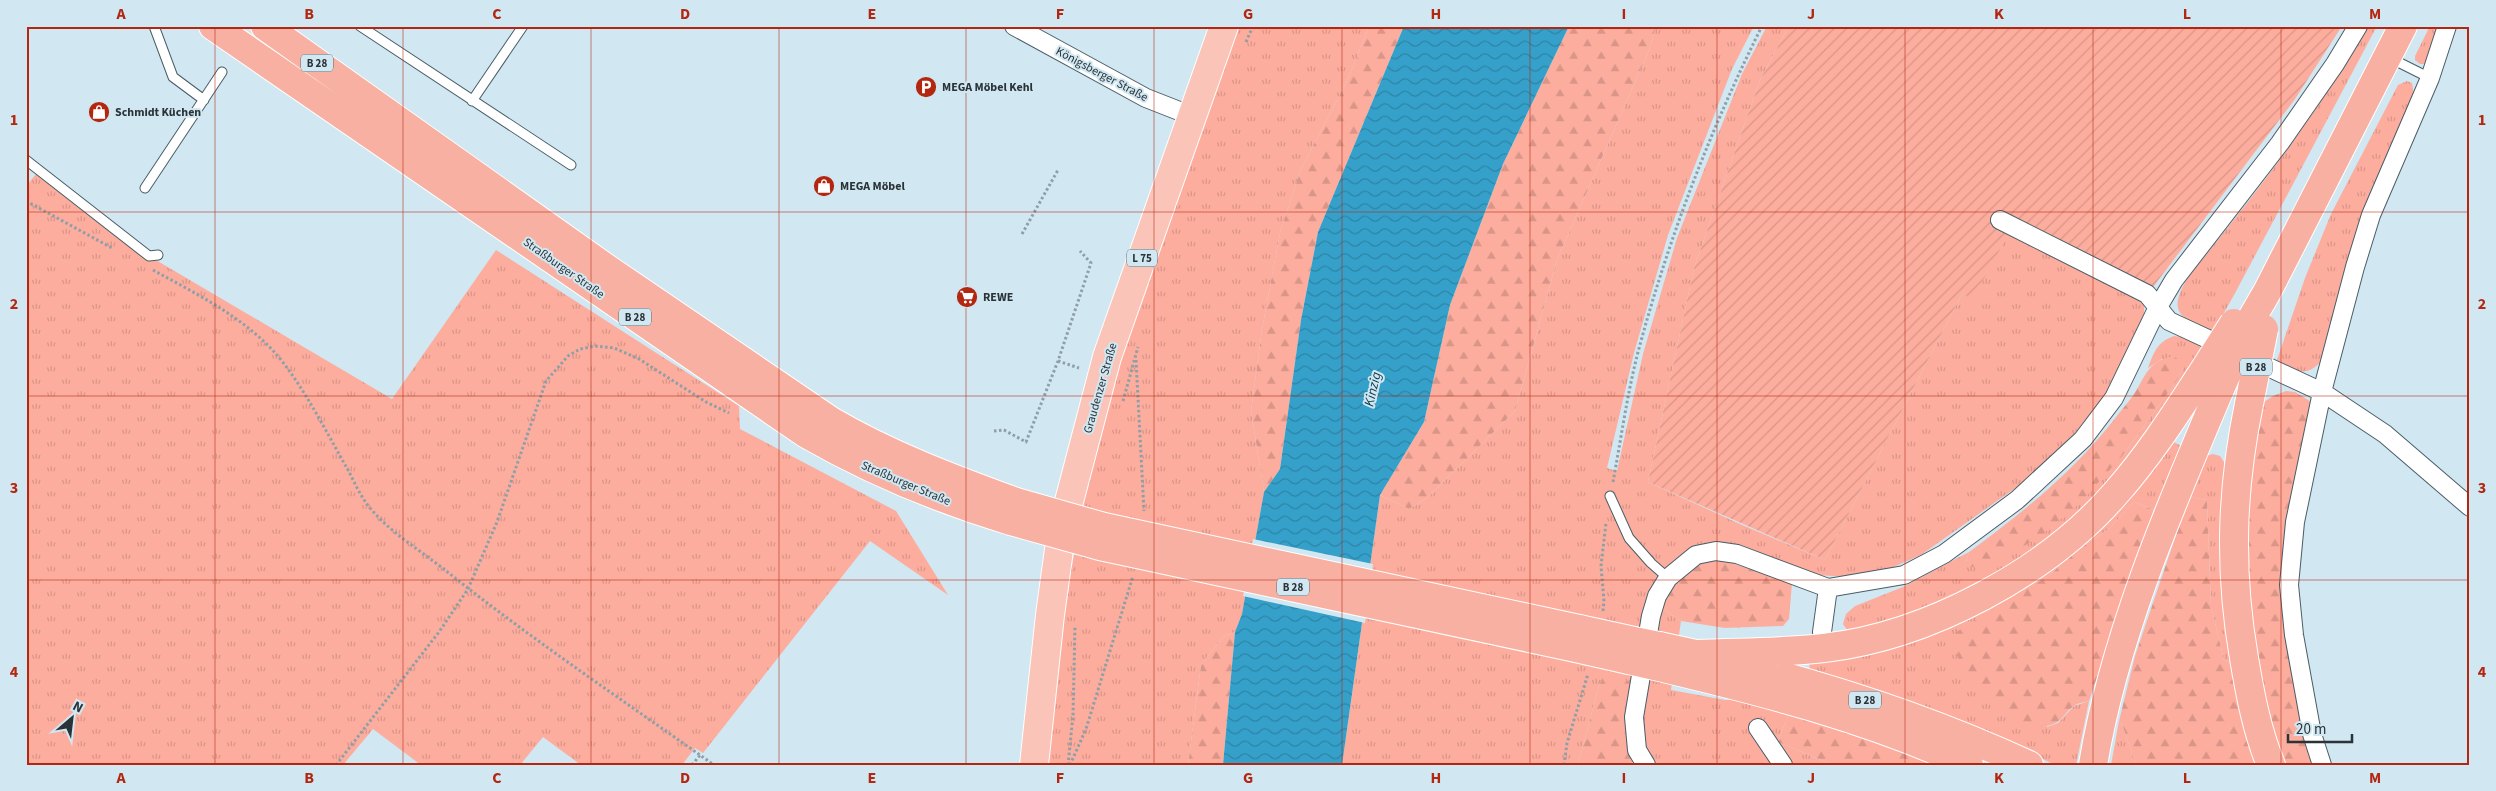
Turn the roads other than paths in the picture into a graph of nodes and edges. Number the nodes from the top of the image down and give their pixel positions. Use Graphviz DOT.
graph roads {
  1 [pos="154,26"];
  2 [pos="213,26"];
  3 [pos="265,26"];
  4 [pos="360,26"];
  5 [pos="523,26"];
  6 [pos="1014,26"];
  7 [pos="1224,26"];
  8 [pos="2358,26"];
  9 [pos="2403,26"];
  10 [pos="2447,26"];
  11 [pos="2387,57"];
  12 [pos="222,72"];
  13 [pos="2430,78"];
  14 [pos="204,100"];
  15 [pos="472,101"];
  16 [pos="1192,116"];
  17 [pos="26,160"];
  18 [pos="571,165"];
  19 [pos="145,188"];
  20 [pos="2000,220"];
  21 [pos="158,255"];
  22 [pos="2158,307"];
  23 [pos="2250,323"];
  24 [pos="2210,383"];
  25 [pos="2322,392"];
  26 [pos="1610,496"];
  27 [pos="2470,507"];
  28 [pos="1013,511"];
  29 [pos="1668,578"];
  30 [pos="1828,588"];
  31 [pos="1824,648"];
  32 [pos="1644,653"];
  33 [pos="1696,654"];
  34 [pos="1758,728"];
  35 [pos="1034,765"];
  36 [pos="1646,765"];
  37 [pos="1783,765"];
  38 [pos="1969,765"];
  39 [pos="2029,765"];
  40 [pos="2093,765"];
  41 [pos="2271,765"];
  42 [pos="2322,765"];
  1 -- 14 [label="lane"];
  2 -- 28 [label="highway, Straßburger Straße / B 28"];
  3 -- 28 [label="highway, Straßburger Straße / B 28"];
  4 -- 15 [label="lane"];
  5 -- 15 [label="lane"];
  6 -- 16 [label="street, Königsberger Straße"];
  7 -- 16 [label="main road, Graudenzer Straße / L 75"];
  8 -- 22 [label="street"];
  9 -- 11 [label="highway"];
  10 -- 13 [label="street"];
  11 -- 13 [label="lane"];
  11 -- 23 [label="highway, B 28"];
  12 -- 14 [label="lane"];
  13 -- 25 [label="street"];
  14 -- 19 [label="lane"];
  15 -- 18 [label="lane"];
  16 -- 35 [label="main road, Graudenzer Straße / L 75"];
  17 -- 21 [label="lane"];
  20 -- 22 [label="street"];
  22 -- 25 [label="street"];
  22 -- 30 [label="street"];
  23 -- 24 [label="highway, B 28, bridge"];
  23 -- 41 [label="highway, B 28, bridge"];
  24 -- 31 [label="highway"];
  24 -- 40 [label="highway"];
  25 -- 27 [label="street"];
  25 -- 42 [label="street"];
  26 -- 29 [label="lane"];
  28 -- 32 [label="highway, B 28, bridge"];
  29 -- 30 [label="street"];
  29 -- 36 [label="street"];
  30 -- 31 [label="street"];
  31 -- 33 [label="highway"];
  32 -- 33 [label="highway, B 28"];
  32 -- 38 [label="highway, B 28"];
  33 -- 39 [label="highway, B 28"];
  34 -- 37 [label="street"];
}
